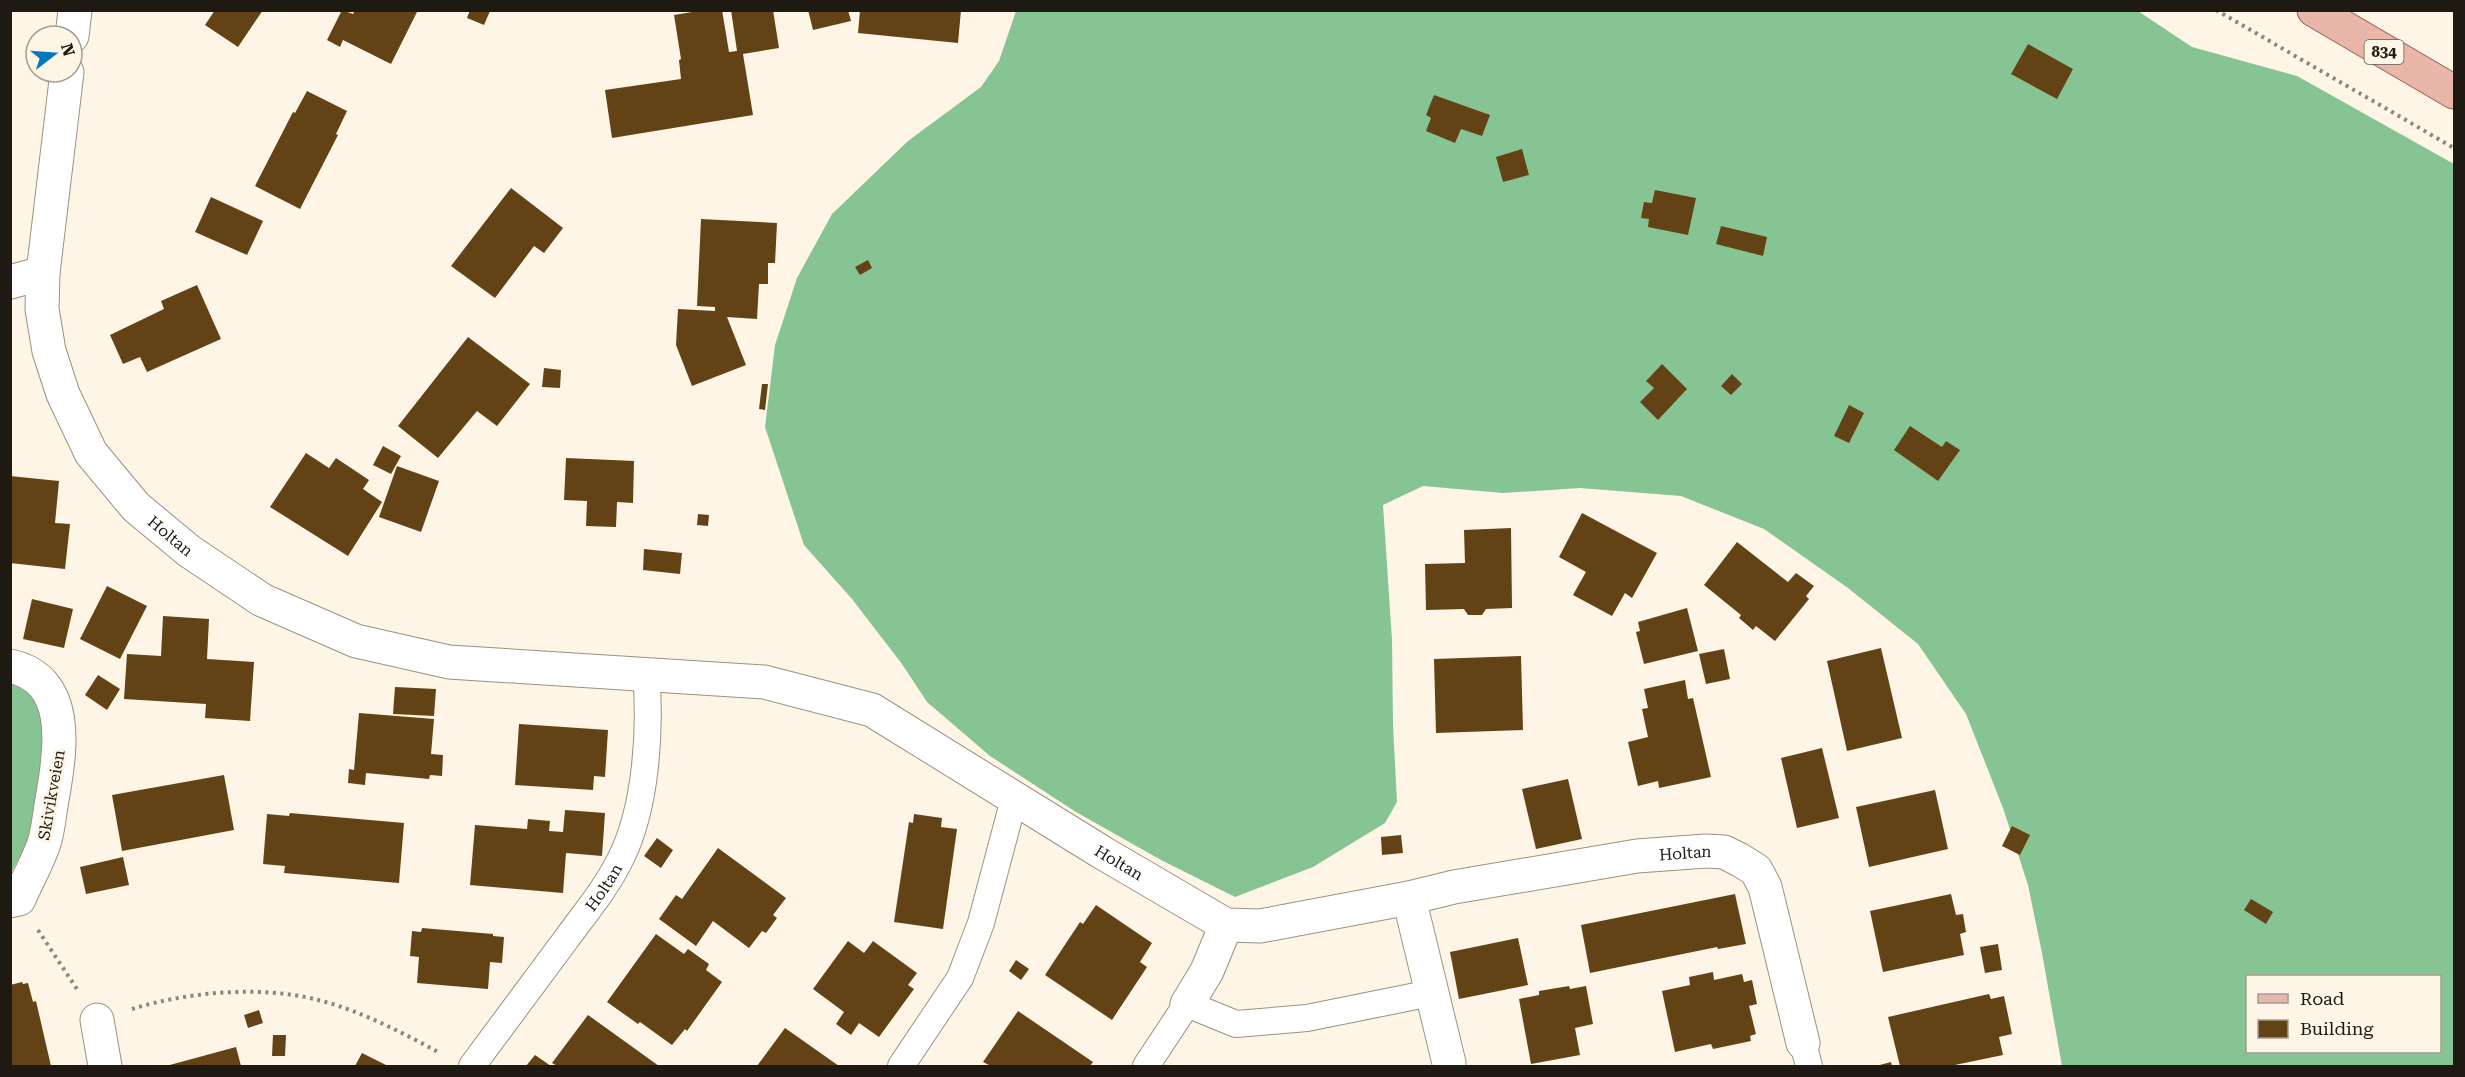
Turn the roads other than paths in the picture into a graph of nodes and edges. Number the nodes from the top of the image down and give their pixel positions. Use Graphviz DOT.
graph roads {
  1 [pos="2314,10"];
  2 [pos="66,84"];
  3 [pos="2454,92"];
  4 [pos="43,273"];
  5 [pos="10,282"];
  6 [pos="10,666"];
  7 [pos="646,674"];
  8 [pos="1014,799"];
  9 [pos="1409,898"];
  10 [pos="15,900"];
  11 [pos="1226,925"];
  12 [pos="1431,993"];
  13 [pos="1187,1004"];
  14 [pos="97,1020"];
  15 [pos="1806,1055"];
  16 [pos="1449,1065"];
  17 [pos="105,1066"];
  18 [pos="472,1066"];
  19 [pos="901,1066"];
  20 [pos="1146,1066"];
  1 -- 3 [label="main road, 834"];
  2 -- 4 [label="street, Holtan"];
  4 -- 5 [label="street"];
  4 -- 7 [label="street, Holtan"];
  6 -- 10 [label="street, Skivikveien"];
  7 -- 8 [label="street, Holtan"];
  7 -- 18 [label="lane, Holtan"];
  8 -- 11 [label="street, Holtan"];
  8 -- 19 [label="lane"];
  9 -- 11 [label="street, Holtan"];
  9 -- 12 [label="street"];
  9 -- 15 [label="street, Holtan"];
  11 -- 13 [label="street"];
  12 -- 13 [label="lane"];
  12 -- 16 [label="street"];
  13 -- 20 [label="lane"];
  14 -- 17 [label="street"];
}
